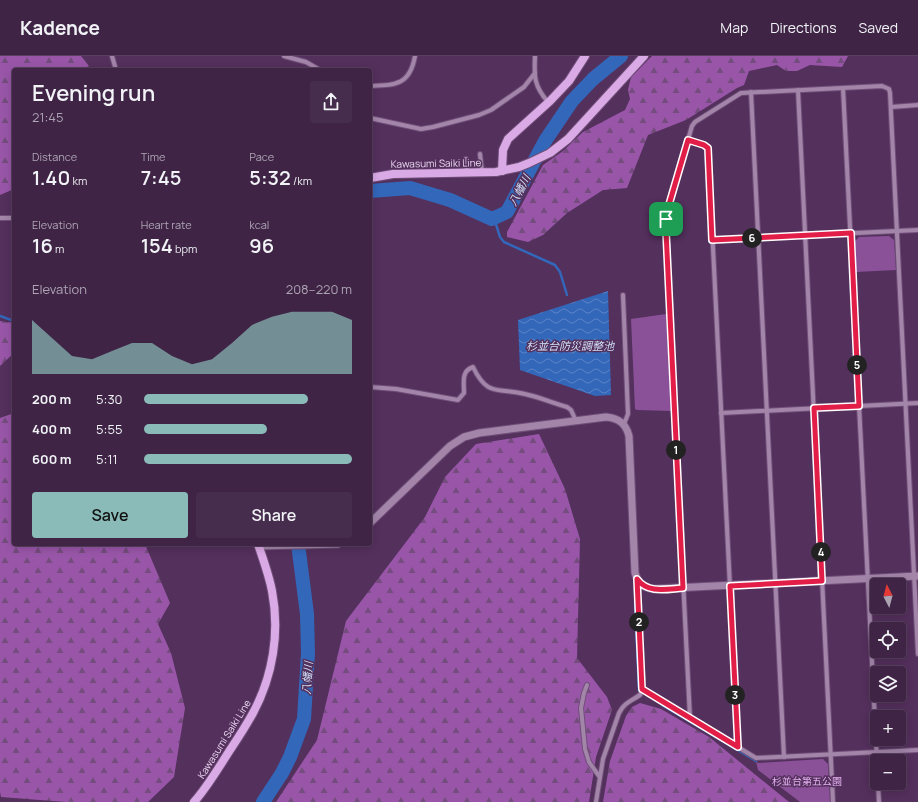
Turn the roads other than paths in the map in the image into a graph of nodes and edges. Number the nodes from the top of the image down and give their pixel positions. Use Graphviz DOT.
graph roads {
  1 [pos="112,56"];
  2 [pos="284,56"];
  3 [pos="416,56"];
  4 [pos="535,56"];
  5 [pos="585,56"];
  6 [pos="644,56"];
  7 [pos="115,68"];
  8 [pos="316,68"];
  9 [pos="535,73"];
  10 [pos="372,86"];
  11 [pos="843,88"];
  12 [pos="798,90"];
  13 [pos="751,92"];
  14 [pos="548,102"];
  15 [pos="918,105"];
  16 [pos="891,106"];
  17 [pos="372,118"];
  18 [pos="688,140"];
  19 [pos="480,154"];
  20 [pos="466,159"];
  21 [pos="502,171"];
  22 [pos="482,172"];
  23 [pos="467,173"];
  24 [pos="372,178"];
  25 [pos="0,218"];
  26 [pos="12,218"];
  27 [pos="918,230"];
  28 [pos="897,231"];
  29 [pos="851,233"];
  30 [pos="805,235"];
  31 [pos="759,237"];
  32 [pos="712,240"];
  33 [pos="623,295"];
  34 [pos="372,387"];
  35 [pos="918,403"];
  36 [pos="906,404"];
  37 [pos="859,406"];
  38 [pos="814,408"];
  39 [pos="767,410"];
  40 [pos="721,413"];
  41 [pos="576,421"];
  42 [pos="624,424"];
  43 [pos="372,521"];
  44 [pos="258,546"];
  45 [pos="916,576"];
  46 [pos="637,579"];
  47 [pos="868,579"];
  48 [pos="822,581"];
  49 [pos="776,583"];
  50 [pos="730,586"];
  51 [pos="683,588"];
  52 [pos="918,654"];
  53 [pos="587,685"];
  54 [pos="642,689"];
  55 [pos="690,718"];
  56 [pos="738,747"];
  57 [pos="918,750"];
  58 [pos="877,752"];
  59 [pos="831,754"];
  60 [pos="784,756"];
  61 [pos="599,776"];
  62 [pos="878,790"];
  63 [pos="194,802"];
  64 [pos="596,802"];
  65 [pos="833,802"];
  66 [pos="879,802"];
  1 -- 7 [label="street"];
  2 -- 8 [label="street"];
  3 -- 10 [label="street"];
  4 -- 9 [label="street"];
  5 -- 14 [label="main road"];
  6 -- 21 [label="main road, Kawasumi Saiki Line"];
  9 -- 14 [label="street"];
  9 -- 17 [label="street"];
  11 -- 12 [label="street"];
  11 -- 16 [label="street"];
  11 -- 29 [label="street"];
  12 -- 13 [label="street"];
  12 -- 30 [label="street"];
  13 -- 18 [label="street"];
  13 -- 31 [label="street"];
  14 -- 21 [label="main road"];
  15 -- 16 [label="street"];
  16 -- 28 [label="street"];
  18 -- 32 [label="street"];
  18 -- 51 [label="street"];
  19 -- 22 [label="street"];
  20 -- 23 [label="street"];
  21 -- 22 [label="main road, Kawasumi Saiki Line"];
  22 -- 23 [label="main road, Kawasumi Saiki Line"];
  23 -- 24 [label="main road, Kawasumi Saiki Line"];
  25 -- 26 [label="street"];
  27 -- 28 [label="street"];
  28 -- 29 [label="street"];
  28 -- 36 [label="street"];
  29 -- 30 [label="street"];
  29 -- 37 [label="street"];
  30 -- 31 [label="street"];
  30 -- 38 [label="street"];
  31 -- 32 [label="street"];
  31 -- 39 [label="street"];
  32 -- 40 [label="street"];
  33 -- 42 [label="street"];
  34 -- 41 [label="street"];
  35 -- 36 [label="street"];
  36 -- 37 [label="street"];
  36 -- 45 [label="street"];
  37 -- 38 [label="street"];
  37 -- 47 [label="street"];
  38 -- 39 [label="street"];
  38 -- 48 [label="street"];
  39 -- 40 [label="street"];
  39 -- 49 [label="street"];
  40 -- 50 [label="street"];
  41 -- 42 [label="street"];
  41 -- 43 [label="street"];
  42 -- 46 [label="street"];
  44 -- 63 [label="main road, Kawasumi Saiki Line"];
  45 -- 47 [label="street"];
  45 -- 52 [label="street"];
  46 -- 51 [label="street"];
  46 -- 54 [label="street"];
  47 -- 48 [label="street"];
  47 -- 58 [label="street"];
  48 -- 49 [label="street"];
  48 -- 59 [label="street"];
  49 -- 50 [label="street"];
  49 -- 60 [label="street"];
  50 -- 51 [label="street"];
  50 -- 56 [label="street"];
  51 -- 55 [label="street"];
  53 -- 61 [label="street"];
  54 -- 55 [label="street"];
  54 -- 61 [label="street"];
  55 -- 56 [label="street"];
  56 -- 60 [label="street"];
  57 -- 58 [label="street"];
  58 -- 59 [label="street"];
  59 -- 60 [label="street"];
  59 -- 65 [label="street"];
  61 -- 64 [label="street"];
  62 -- 66 [label="street"];
}
